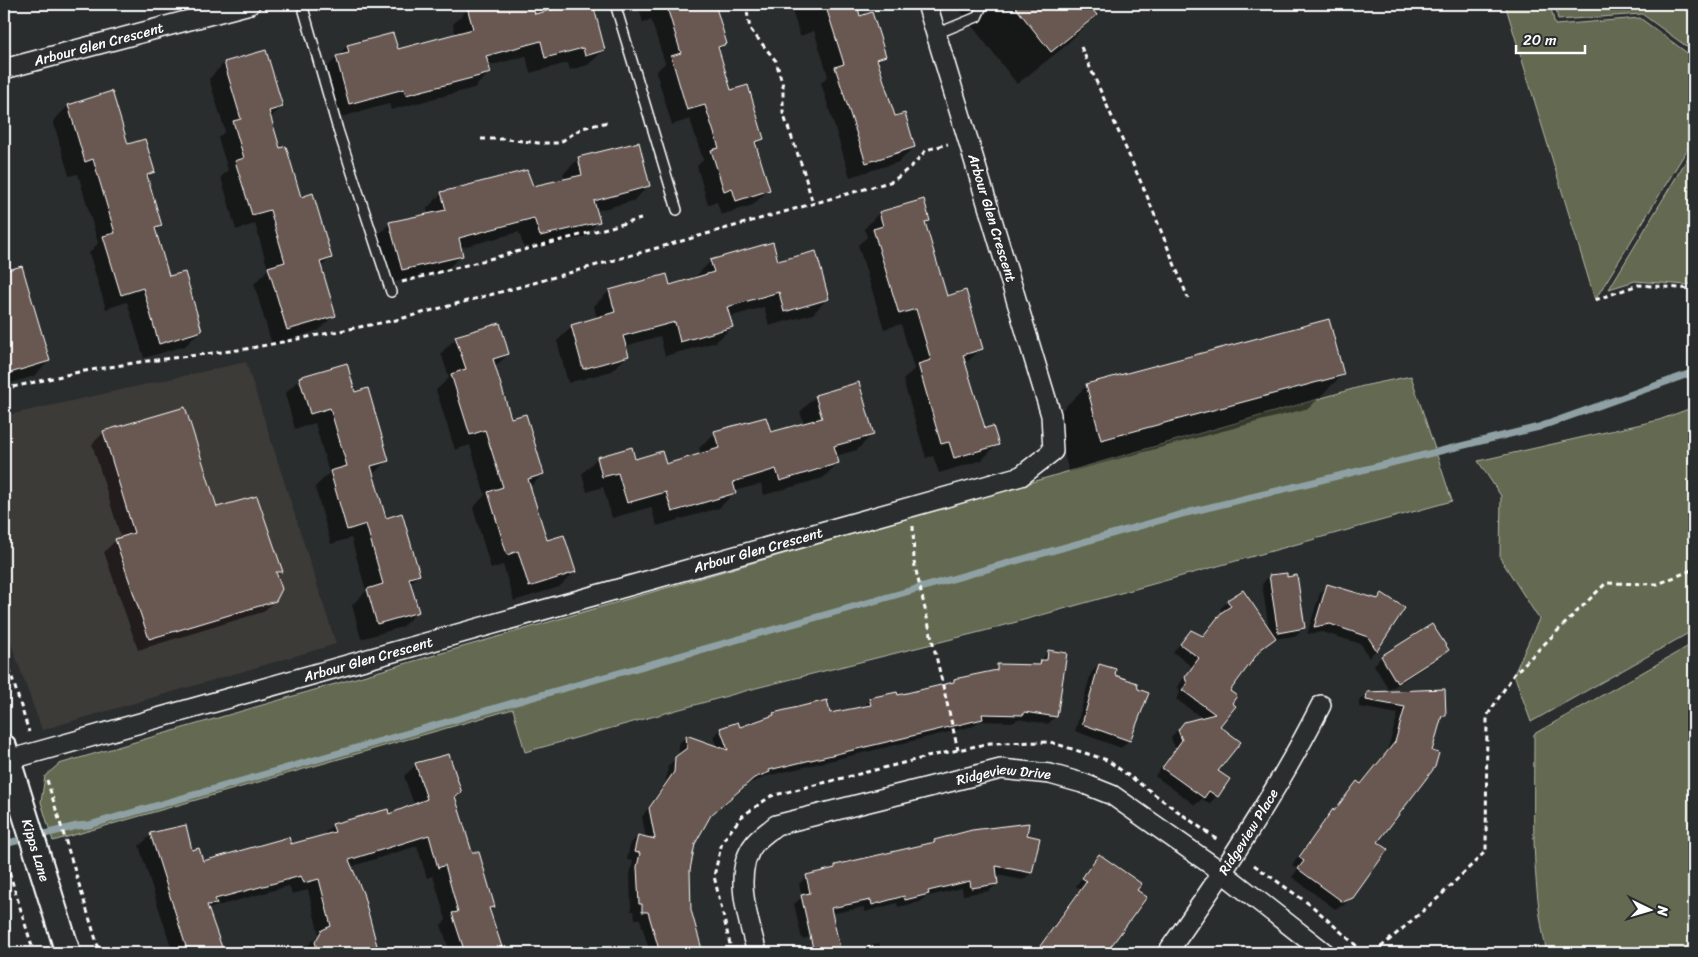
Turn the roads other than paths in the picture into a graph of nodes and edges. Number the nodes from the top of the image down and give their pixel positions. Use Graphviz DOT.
graph roads {
  1 [pos="250,4"];
  2 [pos="302,4"];
  3 [pos="615,4"];
  4 [pos="928,4"];
  5 [pos="983,4"];
  6 [pos="936,34"];
  7 [pos="4,68"];
  8 [pos="677,210"];
  9 [pos="391,292"];
  10 [pos="1321,705"];
  11 [pos="6,754"];
  12 [pos="1224,873"];
  13 [pos="68,953"];
  14 [pos="757,953"];
  15 [pos="1167,953"];
  16 [pos="1325,953"];
  1 -- 7 [label="street, Arbour Glen Crescent"];
  2 -- 9 [label="lane"];
  3 -- 8 [label="lane"];
  4 -- 6 [label="street, Arbour Glen Crescent"];
  5 -- 6 [label="lane"];
  6 -- 11 [label="street, Arbour Glen Crescent"];
  10 -- 12 [label="street, Ridgeview Place"];
  11 -- 13 [label="street, Kipps Lane"];
  12 -- 14 [label="street, Ridgeview Drive"];
  12 -- 15 [label="street, Ridgeview Place"];
  12 -- 16 [label="street, Ridgeview Drive"];
}
